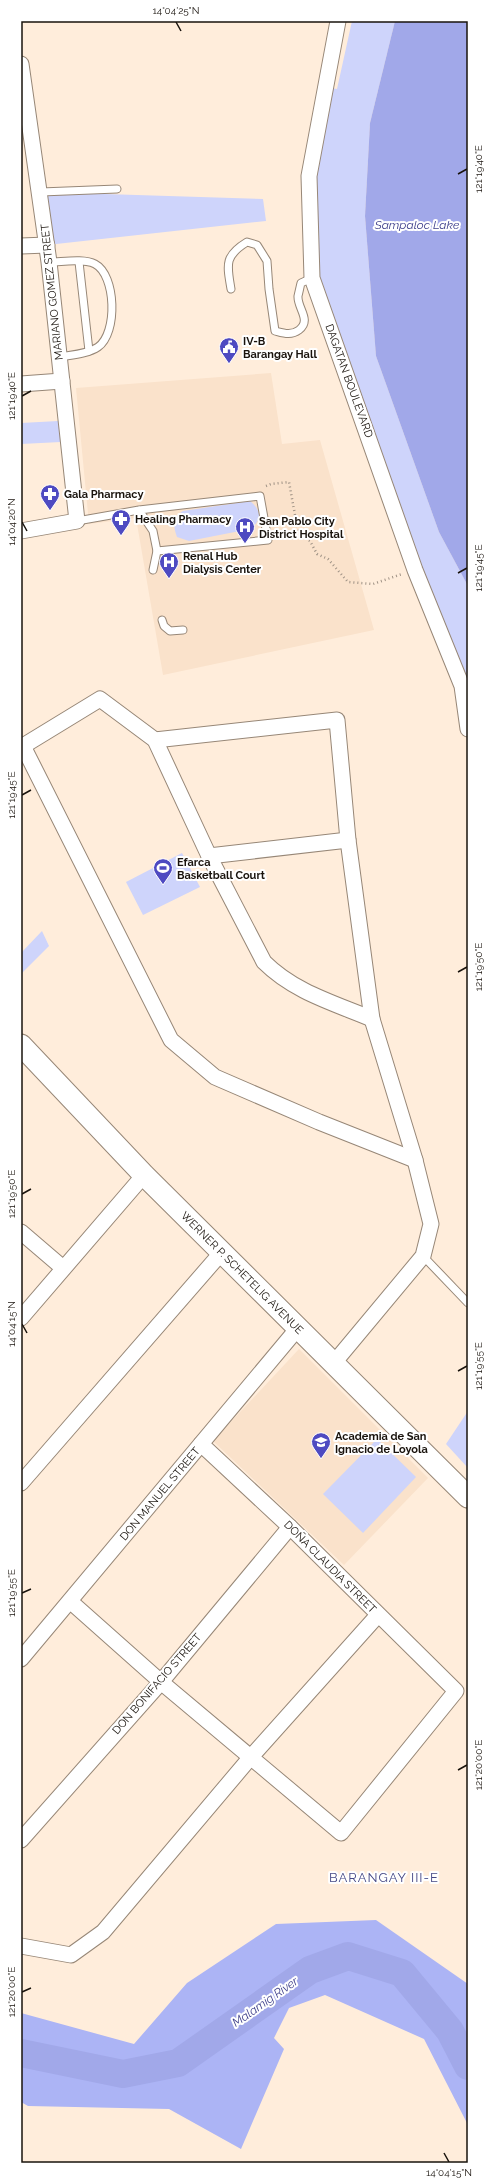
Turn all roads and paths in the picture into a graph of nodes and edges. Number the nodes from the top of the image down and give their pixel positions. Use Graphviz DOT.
graph roads {
  1 [pos="338,21"];
  2 [pos="21,64"];
  3 [pos="117,189"];
  4 [pos="41,192"];
  5 [pos="47,245"];
  6 [pos="21,246"];
  7 [pos="49,262"];
  8 [pos="79,262"];
  9 [pos="312,278"];
  10 [pos="231,289"];
  11 [pos="89,351"];
  12 [pos="60,357"];
  13 [pos="62,381"];
  14 [pos="21,384"];
  15 [pos="260,496"];
  16 [pos="139,510"];
  17 [pos="77,522"];
  18 [pos="21,531"];
  19 [pos="157,551"];
  20 [pos="153,570"];
  21 [pos="416,570"];
  22 [pos="162,620"];
  23 [pos="183,630"];
  24 [pos="468,729"];
  25 [pos="155,740"];
  26 [pos="348,840"];
  27 [pos="209,856"];
  28 [pos="372,1019"];
  29 [pos="21,1045"];
  30 [pos="415,1160"];
  31 [pos="144,1175"];
  32 [pos="21,1232"];
  33 [pos="222,1252"];
  34 [pos="423,1256"];
  35 [pos="63,1268"];
  36 [pos="468,1303"];
  37 [pos="21,1318"];
  38 [pos="298,1328"];
  39 [pos="333,1364"];
  40 [pos="201,1444"];
  41 [pos="21,1483"];
  42 [pos="468,1497"];
  43 [pos="290,1527"];
  44 [pos="71,1602"];
  45 [pos="378,1615"];
  46 [pos="21,1660"];
  47 [pos="161,1682"];
  48 [pos="250,1758"];
  49 [pos="21,1840"];
  50 [pos="21,1946"];
  1 -- 9 [label="street, DAGATAN BOULEVARD"];
  2 -- 4 [label="street, MARIANO GOMEZ STREET"];
  3 -- 4 [label="lane"];
  4 -- 5 [label="street, MARIANO GOMEZ STREET"];
  5 -- 6 [label="street"];
  5 -- 7 [label="street, MARIANO GOMEZ STREET"];
  7 -- 8 [label="lane"];
  7 -- 12 [label="street, MARIANO GOMEZ STREET"];
  8 -- 11 [label="lane"];
  8 -- 11 [label="lane"];
  9 -- 10 [label="lane"];
  9 -- 21 [label="street, DAGATAN BOULEVARD"];
  11 -- 12 [label="lane"];
  12 -- 13 [label="street, MARIANO GOMEZ STREET"];
  13 -- 14 [label="street"];
  13 -- 17 [label="street, MARIANO GOMEZ STREET"];
  15 -- 16 [label="lane"];
  15 -- 19 [label="lane"];
  15 -- 21 [label="path"];
  16 -- 17 [label="lane"];
  16 -- 19 [label="lane"];
  17 -- 18 [label="street"];
  19 -- 20 [label="lane"];
  21 -- 24 [label="street, DAGATAN BOULEVARD"];
  22 -- 23 [label="lane"];
  25 -- 26 [label="street"];
  25 -- 27 [label="street"];
  25 -- 30 [label="street"];
  26 -- 27 [label="street"];
  26 -- 28 [label="street"];
  27 -- 28 [label="street"];
  28 -- 30 [label="street"];
  29 -- 31 [label="main road, WERNER P. SCHETELIG AVENUE"];
  30 -- 34 [label="street"];
  31 -- 33 [label="main road, WERNER P. SCHETELIG AVENUE"];
  31 -- 35 [label="street"];
  32 -- 35 [label="street"];
  33 -- 38 [label="main road, WERNER P. SCHETELIG AVENUE"];
  33 -- 41 [label="street"];
  34 -- 36 [label="lane"];
  34 -- 39 [label="street"];
  35 -- 37 [label="street"];
  38 -- 39 [label="main road, WERNER P. SCHETELIG AVENUE"];
  38 -- 40 [label="street, DON MANUEL STREET"];
  39 -- 42 [label="main road, WERNER P. SCHETELIG AVENUE"];
  40 -- 43 [label="street, DOÑA CLAUDIA STREET"];
  40 -- 44 [label="street, DON MANUEL STREET"];
  43 -- 45 [label="street, DOÑA CLAUDIA STREET"];
  43 -- 47 [label="street, DON BONIFACIO STREET"];
  44 -- 46 [label="street, DON MANUEL STREET"];
  44 -- 47 [label="street"];
  45 -- 48 [label="street"];
  45 -- 48 [label="street, DOÑA CLAUDIA STREET"];
  47 -- 48 [label="street"];
  47 -- 49 [label="street, DON BONIFACIO STREET"];
  48 -- 50 [label="street"];
}
